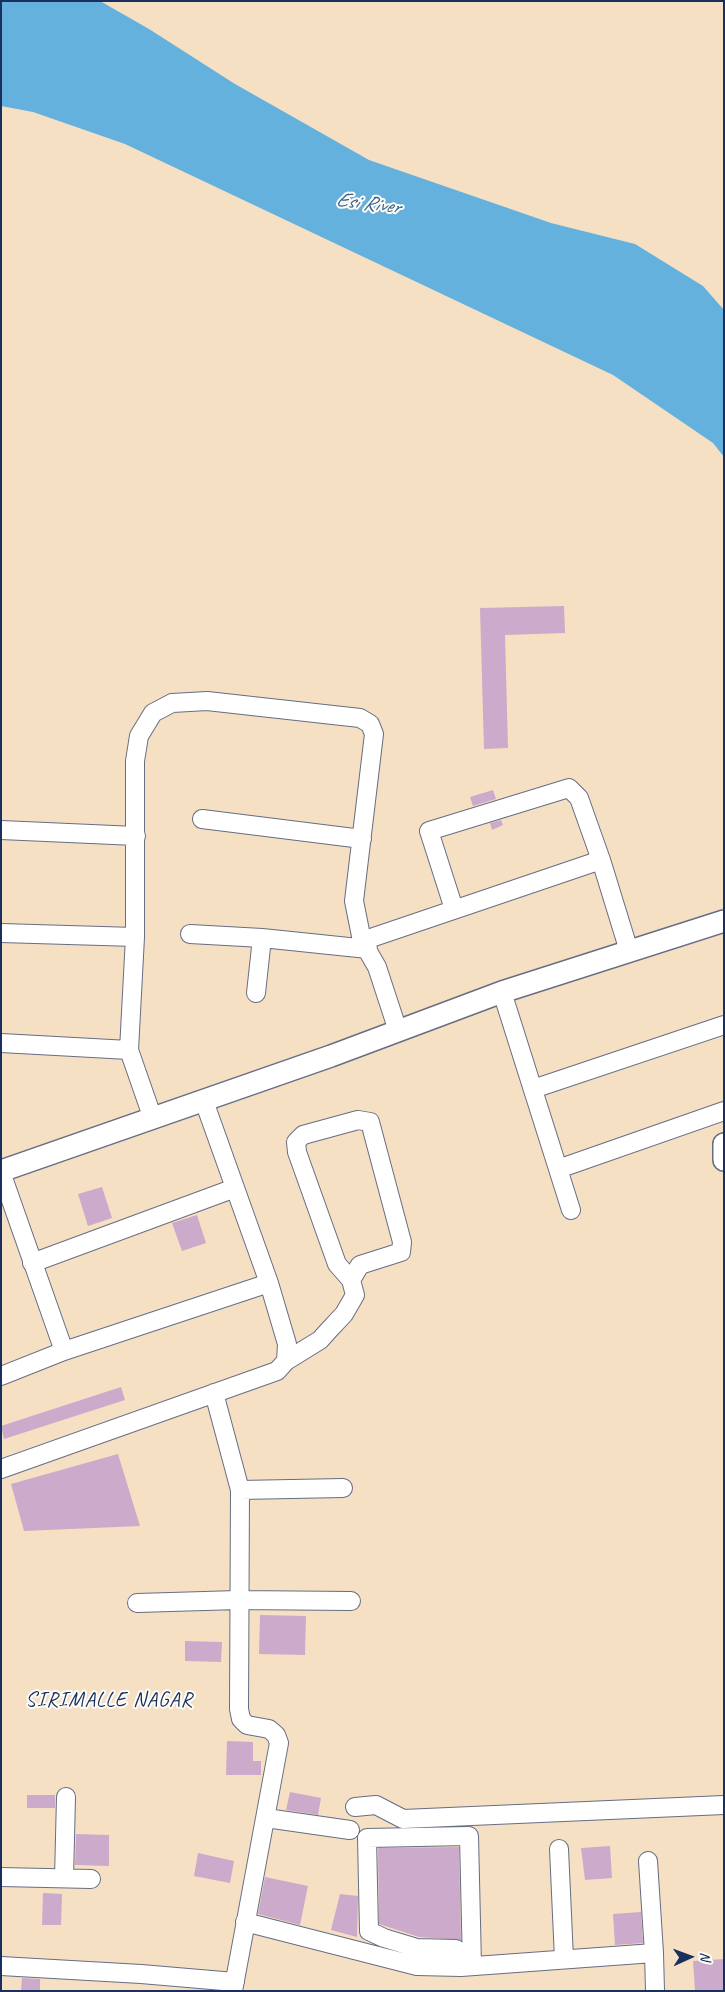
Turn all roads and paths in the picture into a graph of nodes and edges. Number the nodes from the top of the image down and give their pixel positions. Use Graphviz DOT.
graph roads {
  1 [pos="202,819"];
  2 [pos="1,830"];
  3 [pos="136,836"];
  4 [pos="362,839"];
  5 [pos="601,860"];
  6 [pos="454,909"];
  7 [pos="724,921"];
  8 [pos="1,933"];
  9 [pos="190,934"];
  10 [pos="135,937"];
  11 [pos="262,938"];
  12 [pos="365,945"];
  13 [pos="629,951"];
  14 [pos="502,992"];
  15 [pos="256,993"];
  16 [pos="724,1025"];
  17 [pos="398,1031"];
  18 [pos="1,1043"];
  19 [pos="129,1050"];
  20 [pos="533,1089"];
  21 [pos="204,1101"];
  22 [pos="724,1111"];
  23 [pos="153,1120"];
  24 [pos="724,1144"];
  25 [pos="724,1160"];
  26 [pos="558,1169"];
  27 [pos="1,1172"];
  28 [pos="235,1188"];
  29 [pos="571,1210"];
  30 [pos="32,1263"];
  31 [pos="351,1280"];
  32 [pos="269,1283"];
  33 [pos="64,1352"];
  34 [pos="286,1361"];
  35 [pos="1,1376"];
  36 [pos="214,1393"];
  37 [pos="1,1469"];
  38 [pos="343,1488"];
  39 [pos="240,1490"];
  40 [pos="238,1600"];
  41 [pos="351,1601"];
  42 [pos="137,1603"];
  43 [pos="66,1797"];
  44 [pos="724,1805"];
  45 [pos="355,1807"];
  46 [pos="266,1818"];
  47 [pos="350,1830"];
  48 [pos="559,1849"];
  49 [pos="648,1862"];
  50 [pos="1,1877"];
  51 [pos="64,1878"];
  52 [pos="91,1879"];
  53 [pos="245,1922"];
  54 [pos="654,1953"];
  55 [pos="464,1958"];
  56 [pos="564,1959"];
  57 [pos="1,1966"];
  58 [pos="234,1986"];
  59 [pos="654,1991"];
  1 -- 4 [label="street"];
  2 -- 3 [label="street"];
  3 -- 4 [label="street"];
  3 -- 10 [label="street"];
  4 -- 12 [label="street"];
  5 -- 6 [label="street"];
  5 -- 6 [label="street"];
  5 -- 13 [label="street"];
  6 -- 12 [label="street"];
  7 -- 13 [label="street"];
  8 -- 10 [label="street"];
  9 -- 11 [label="street"];
  10 -- 19 [label="street"];
  11 -- 12 [label="street"];
  11 -- 15 [label="street"];
  12 -- 17 [label="street"];
  13 -- 14 [label="street"];
  14 -- 17 [label="street"];
  14 -- 20 [label="street"];
  16 -- 20 [label="street"];
  17 -- 21 [label="street"];
  18 -- 19 [label="street"];
  19 -- 23 [label="street"];
  20 -- 26 [label="street"];
  21 -- 23 [label="street"];
  21 -- 28 [label="street"];
  22 -- 26 [label="street"];
  23 -- 27 [label="street"];
  24 -- 25 [label="street"];
  26 -- 29 [label="street"];
  27 -- 30 [label="street"];
  28 -- 30 [label="street"];
  28 -- 32 [label="street"];
  30 -- 33 [label="street"];
  31 -- 31 [label="street"];
  31 -- 34 [label="street"];
  32 -- 33 [label="street"];
  32 -- 34 [label="street"];
  33 -- 35 [label="street"];
  34 -- 36 [label="street"];
  36 -- 37 [label="street"];
  36 -- 39 [label="street"];
  38 -- 39 [label="street"];
  39 -- 40 [label="street"];
  40 -- 41 [label="street"];
  40 -- 42 [label="street"];
  40 -- 46 [label="street"];
  43 -- 51 [label="street"];
  44 -- 45 [label="street"];
  46 -- 47 [label="street"];
  46 -- 53 [label="street"];
  48 -- 56 [label="street"];
  49 -- 54 [label="street"];
  50 -- 51 [label="street"];
  51 -- 52 [label="street"];
  53 -- 55 [label="street"];
  53 -- 58 [label="street"];
  54 -- 56 [label="street"];
  54 -- 59 [label="street"];
  55 -- 55 [label="street"];
  55 -- 56 [label="street"];
  57 -- 58 [label="street"];
}
